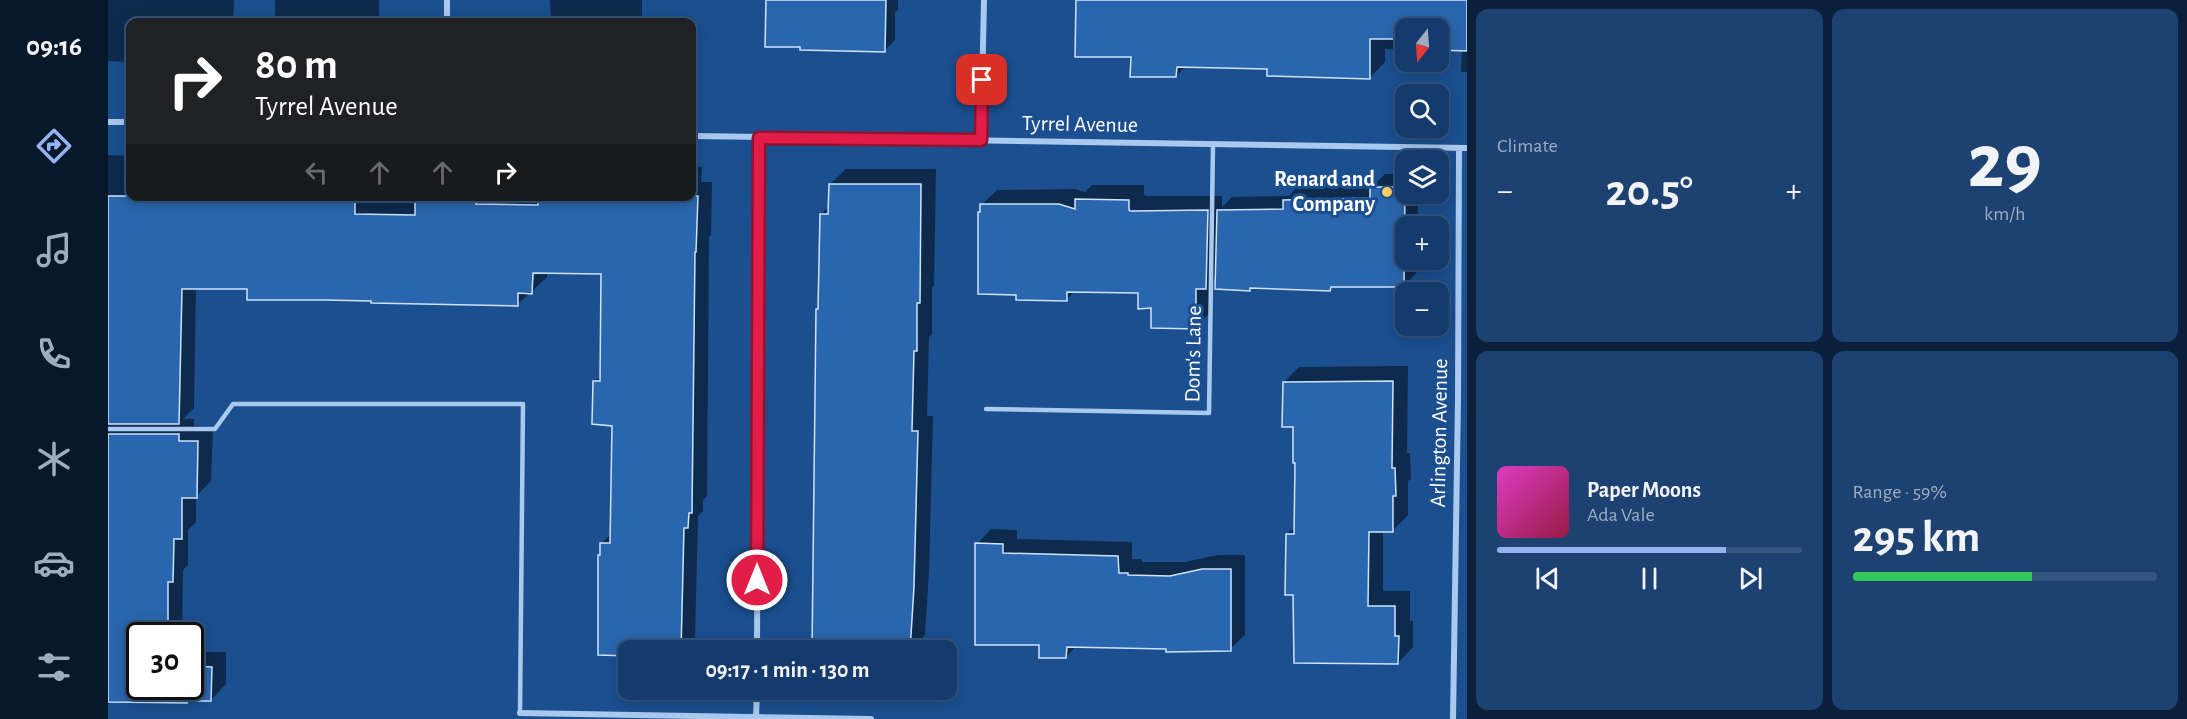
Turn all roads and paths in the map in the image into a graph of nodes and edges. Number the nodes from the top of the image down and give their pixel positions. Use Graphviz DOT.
graph roads {
  1 [pos="447,0"];
  2 [pos="984,0"];
  3 [pos="447,18"];
  4 [pos="108,122"];
  5 [pos="126,122"];
  6 [pos="696,136"];
  7 [pos="759,138"];
  8 [pos="981,140"];
  9 [pos="1213,145"];
  10 [pos="1458,148"];
  11 [pos="1467,148"];
  12 [pos="986,409"];
  13 [pos="108,429"];
  14 [pos="757,640"];
  15 [pos="757,700"];
  16 [pos="520,713"];
  17 [pos="756,718"];
  18 [pos="871,719"];
  19 [pos="1453,719"];
  1 -- 3 [label="street"];
  2 -- 8 [label="street"];
  4 -- 5 [label="street"];
  6 -- 7 [label="street, Tyrrel Avenue"];
  7 -- 8 [label="street, Tyrrel Avenue"];
  7 -- 14 [label="street"];
  8 -- 9 [label="street, Tyrrel Avenue"];
  9 -- 10 [label="street, Tyrrel Avenue"];
  9 -- 12 [label="lane, Dom's Lane"];
  10 -- 11 [label="street, Tyrrel Avenue"];
  10 -- 19 [label="street, Arlington Avenue"];
  13 -- 16 [label="lane"];
  15 -- 17 [label="street"];
  16 -- 17 [label="street"];
  17 -- 18 [label="street"];
}
